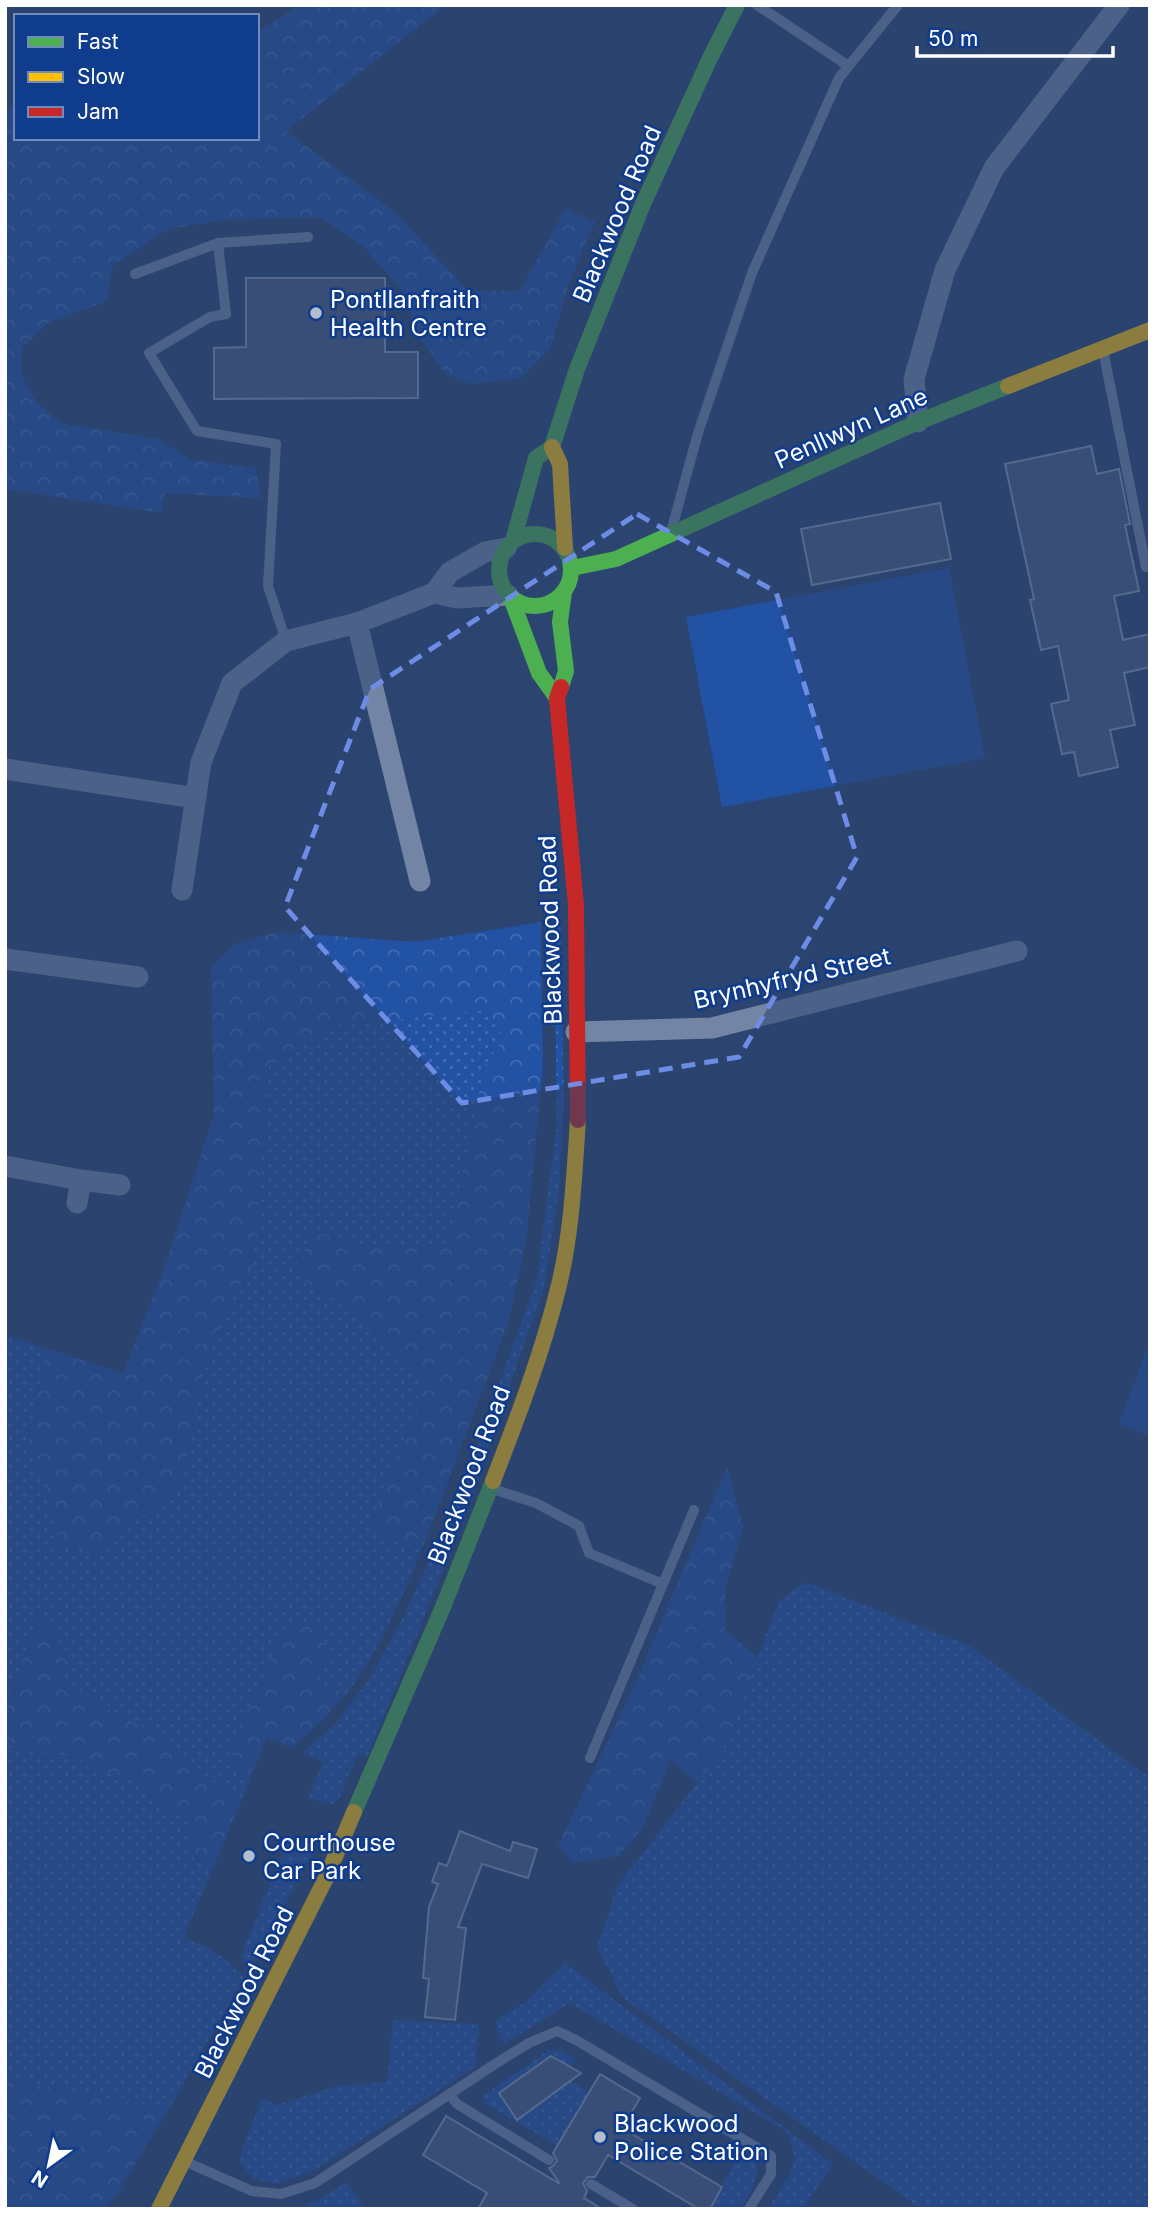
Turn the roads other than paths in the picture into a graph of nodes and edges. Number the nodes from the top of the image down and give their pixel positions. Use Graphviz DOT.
graph roads {
  1 [pos="737,5"];
  2 [pos="757,5"];
  3 [pos="898,5"];
  4 [pos="1119,5"];
  5 [pos="847,65"];
  6 [pos="308,237"];
  7 [pos="218,243"];
  8 [pos="135,274"];
  9 [pos="1150,330"];
  10 [pos="1103,349"];
  11 [pos="918,422"];
  12 [pos="552,447"];
  13 [pos="670,534"];
  14 [pos="510,544"];
  15 [pos="565,548"];
  16 [pos="572,568"];
  17 [pos="1146,568"];
  18 [pos="564,592"];
  19 [pos="435,593"];
  20 [pos="510,596"];
  21 [pos="358,623"];
  22 [pos="286,641"];
  23 [pos="557,698"];
  24 [pos="5,769"];
  25 [pos="197,798"];
  26 [pos="420,881"];
  27 [pos="182,890"];
  28 [pos="1017,951"];
  29 [pos="5,959"];
  30 [pos="138,978"];
  31 [pos="576,1032"];
  32 [pos="5,1166"];
  33 [pos="81,1180"];
  34 [pos="120,1185"];
  35 [pos="77,1203"];
  36 [pos="491,1488"];
  37 [pos="694,1510"];
  38 [pos="663,1584"];
  39 [pos="590,1758"];
  40 [pos="450,2095"];
  41 [pos="549,2160"];
  42 [pos="184,2161"];
  43 [pos="591,2184"];
  44 [pos="159,2209"];
  45 [pos="633,2209"];
  46 [pos="748,2209"];
  1 -- 12 [label="main road, Blackwood Road"];
  2 -- 5 [label="lane"];
  3 -- 5 [label="lane"];
  4 -- 11 [label="street"];
  5 -- 13 [label="lane"];
  6 -- 7 [label="lane"];
  7 -- 8 [label="lane"];
  7 -- 22 [label="lane"];
  9 -- 10 [label="main road, Penllwyn Lane"];
  10 -- 11 [label="main road, Penllwyn Lane"];
  10 -- 17 [label="lane"];
  11 -- 13 [label="main road, Penllwyn Lane"];
  12 -- 14 [label="main road, Blackwood Road"];
  12 -- 15 [label="main road"];
  13 -- 16 [label="main road, Penllwyn Lane"];
  14 -- 15 [label="main road"];
  14 -- 19 [label="street"];
  14 -- 20 [label="main road"];
  15 -- 16 [label="main road"];
  16 -- 18 [label="main road"];
  18 -- 20 [label="main road"];
  18 -- 23 [label="main road, Blackwood Road"];
  19 -- 20 [label="street"];
  19 -- 21 [label="street"];
  20 -- 23 [label="main road, Blackwood Road"];
  21 -- 22 [label="street"];
  21 -- 26 [label="street"];
  22 -- 25 [label="street"];
  23 -- 31 [label="main road, Blackwood Road"];
  24 -- 25 [label="street"];
  25 -- 27 [label="street"];
  28 -- 31 [label="street, Brynhyfryd Street"];
  29 -- 30 [label="street"];
  31 -- 36 [label="main road, Blackwood Road"];
  32 -- 33 [label="street"];
  33 -- 34 [label="street"];
  33 -- 35 [label="street"];
  36 -- 38 [label="lane"];
  36 -- 42 [label="main road, Blackwood Road"];
  37 -- 38 [label="lane"];
  38 -- 39 [label="lane"];
  40 -- 41 [label="lane"];
  40 -- 42 [label="lane"];
  40 -- 46 [label="lane"];
  42 -- 44 [label="main road, Blackwood Road"];
  43 -- 45 [label="lane"];
}
